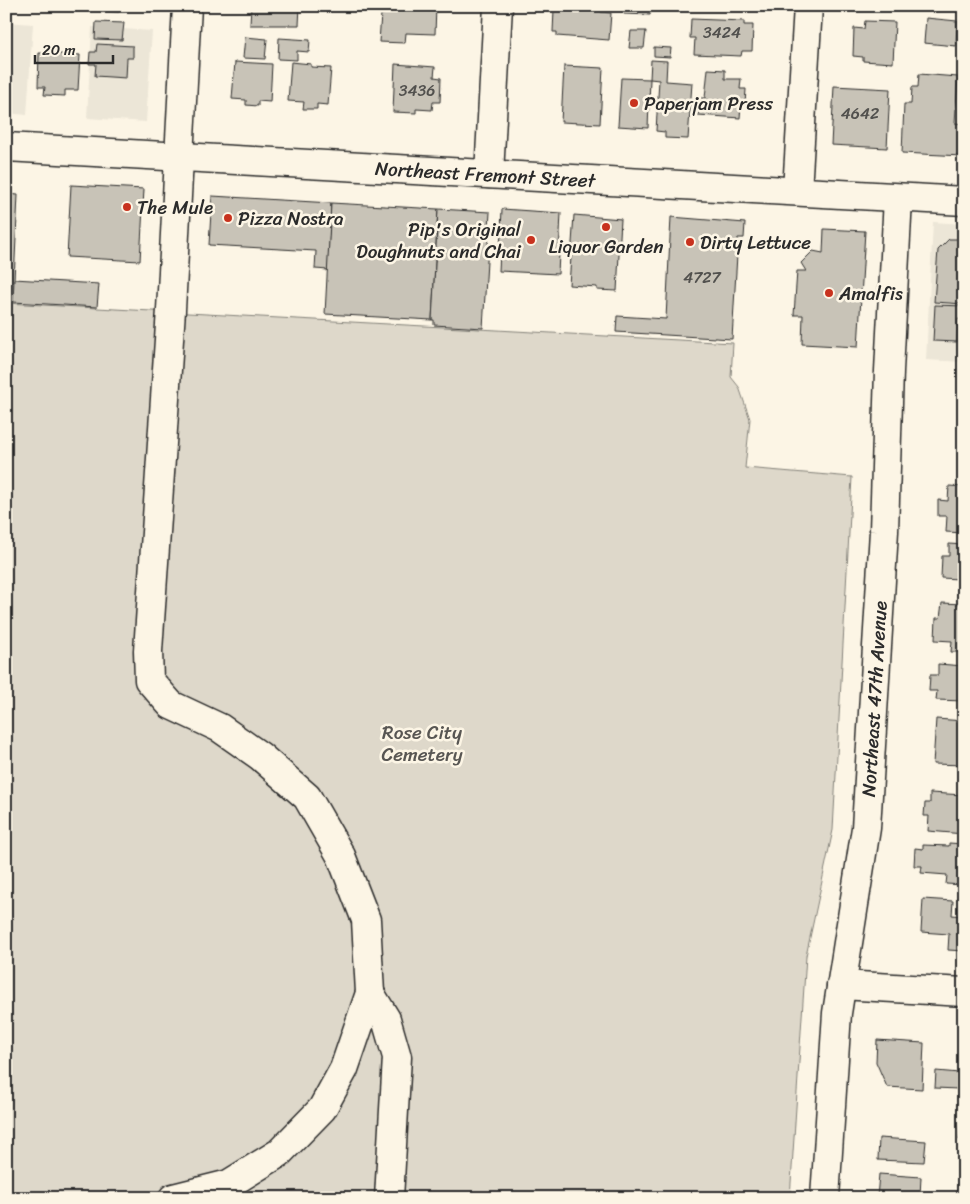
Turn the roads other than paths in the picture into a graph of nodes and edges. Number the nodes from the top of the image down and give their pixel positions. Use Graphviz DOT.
graph roads {
  1 [pos="187,6"];
  2 [pos="498,6"];
  3 [pos="808,6"];
  4 [pos="6,147"];
  5 [pos="180,156"];
  6 [pos="489,174"];
  7 [pos="797,192"];
  8 [pos="898,198"];
  9 [pos="964,201"];
  10 [pos="841,985"];
  11 [pos="964,992"];
  12 [pos="370,994"];
  13 [pos="173,1198"];
  14 [pos="389,1198"];
  15 [pos="825,1198"];
  1 -- 5 [label="street"];
  2 -- 6 [label="street"];
  3 -- 7 [label="street"];
  4 -- 5 [label="street, Northeast Fremont Street"];
  5 -- 6 [label="street, Northeast Fremont Street"];
  5 -- 12 [label="street"];
  6 -- 7 [label="street, Northeast Fremont Street"];
  7 -- 8 [label="street, Northeast Fremont Street"];
  8 -- 9 [label="street, Northeast Fremont Street"];
  8 -- 10 [label="street, Northeast 47th Avenue"];
  10 -- 11 [label="street"];
  10 -- 15 [label="street, Northeast 47th Avenue"];
  12 -- 13 [label="street"];
  12 -- 14 [label="street"];
}
